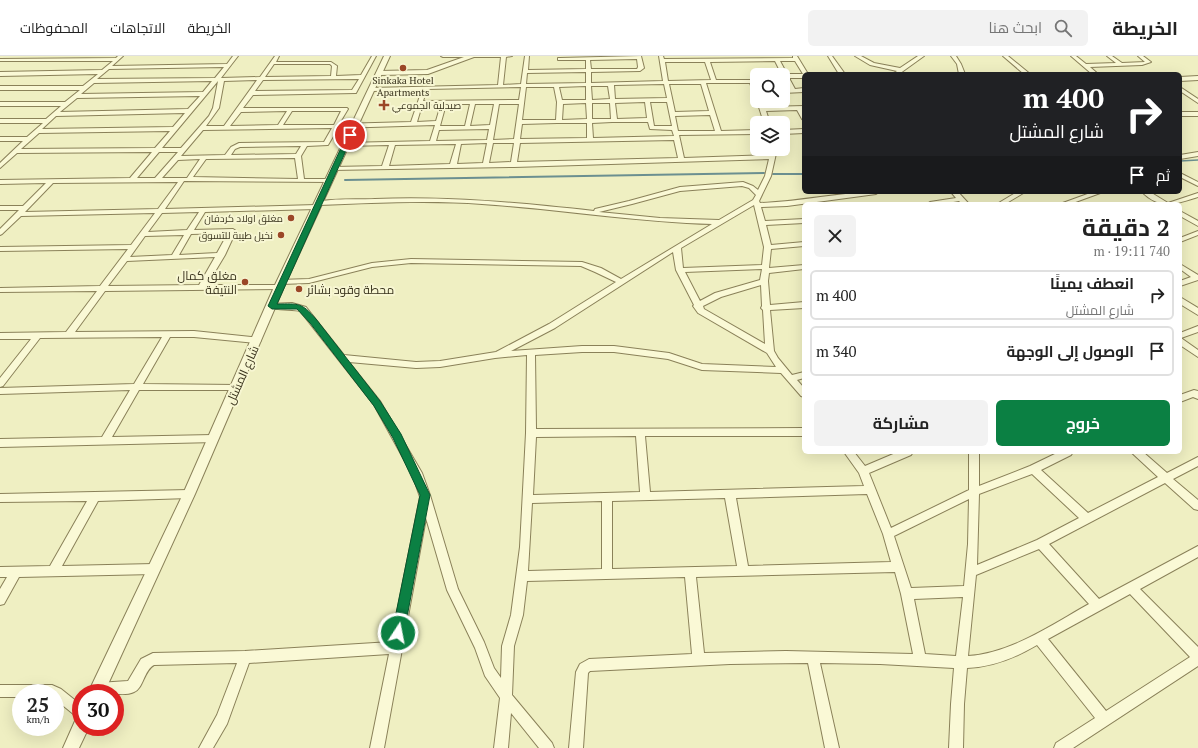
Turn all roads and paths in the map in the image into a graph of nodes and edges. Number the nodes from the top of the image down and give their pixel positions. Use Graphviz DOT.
graph roads {
  1 [pos="6,56"];
  2 [pos="26,56"];
  3 [pos="236,56"];
  4 [pos="277,56"];
  5 [pos="374,56"];
  6 [pos="387,56"];
  7 [pos="443,56"];
  8 [pos="473,56"];
  9 [pos="504,56"];
  10 [pos="510,56"];
  11 [pos="527,56"];
  12 [pos="830,56"];
  13 [pos="857,56"];
  14 [pos="922,56"];
  15 [pos="953,56"];
  16 [pos="1005,56"];
  17 [pos="1073,56"];
  18 [pos="1110,56"];
  19 [pos="1140,56"];
  20 [pos="119,57"];
  21 [pos="639,57"];
  22 [pos="560,58"];
  23 [pos="662,58"];
  24 [pos="731,58"];
  25 [pos="796,58"];
  26 [pos="588,59"];
  27 [pos="0,60"];
  28 [pos="19,60"];
  29 [pos="707,60"];
  30 [pos="778,60"];
  31 [pos="272,63"];
  32 [pos="11,64"];
  33 [pos="1120,64"];
  34 [pos="229,65"];
  35 [pos="1084,66"];
  36 [pos="5,68"];
  37 [pos="108,68"];
  38 [pos="782,68"];
  39 [pos="901,70"];
  40 [pos="559,71"];
  41 [pos="588,71"];
  42 [pos="102,72"];
  43 [pos="526,72"];
  44 [pos="803,72"];
  45 [pos="841,72"];
  46 [pos="898,72"];
  47 [pos="961,72"];
  48 [pos="1025,72"];
  49 [pos="1092,72"];
  50 [pos="0,73"];
  51 [pos="379,73"];
  52 [pos="802,75"];
  53 [pos="790,76"];
  54 [pos="333,77"];
  55 [pos="362,77"];
  56 [pos="262,78"];
  57 [pos="1198,78"];
  58 [pos="220,79"];
  59 [pos="1182,79"];
  60 [pos="1190,79"];
  61 [pos="197,80"];
  62 [pos="92,81"];
  63 [pos="703,82"];
  64 [pos="714,82"];
  65 [pos="750,82"];
  66 [pos="667,83"];
  67 [pos="193,84"];
  68 [pos="790,84"];
  69 [pos="1198,84"];
  70 [pos="589,85"];
  71 [pos="612,85"];
  72 [pos="524,86"];
  73 [pos="556,86"];
  74 [pos="465,87"];
  75 [pos="500,87"];
  76 [pos="0,88"];
  77 [pos="84,88"];
  78 [pos="425,88"];
  79 [pos="372,89"];
  80 [pos="189,90"];
  81 [pos="802,90"];
  82 [pos="1182,90"];
  83 [pos="790,91"];
  84 [pos="794,91"];
  85 [pos="251,93"];
  86 [pos="204,94"];
  87 [pos="184,95"];
  88 [pos="75,96"];
  89 [pos="349,100"];
  90 [pos="647,100"];
  91 [pos="670,100"];
  92 [pos="329,101"];
  93 [pos="612,101"];
  94 [pos="1198,101"];
  95 [pos="461,102"];
  96 [pos="473,102"];
  97 [pos="497,102"];
  98 [pos="522,102"];
  99 [pos="560,102"];
  100 [pos="589,102"];
  101 [pos="420,103"];
  102 [pos="444,103"];
  103 [pos="0,104"];
  104 [pos="66,104"];
  105 [pos="802,108"];
  106 [pos="291,109"];
  107 [pos="763,109"];
  108 [pos="239,110"];
  109 [pos="1182,110"];
  110 [pos="191,111"];
  111 [pos="713,113"];
  112 [pos="55,114"];
  113 [pos="673,114"];
  114 [pos="1182,114"];
  115 [pos="1187,114"];
  116 [pos="1198,114"];
  117 [pos="765,116"];
  118 [pos="650,120"];
  119 [pos="0,121"];
  120 [pos="48,121"];
  121 [pos="614,121"];
  122 [pos="520,122"];
  123 [pos="559,122"];
  124 [pos="589,122"];
  125 [pos="413,124"];
  126 [pos="355,125"];
  127 [pos="280,126"];
  128 [pos="336,126"];
  129 [pos="438,126"];
  130 [pos="226,127"];
  131 [pos="493,127"];
  132 [pos="203,128"];
  133 [pos="467,128"];
  134 [pos="176,129"];
  135 [pos="38,131"];
  136 [pos="802,131"];
  137 [pos="750,132"];
  138 [pos="790,132"];
  139 [pos="676,133"];
  140 [pos="719,133"];
  141 [pos="0,139"];
  142 [pos="30,139"];
  143 [pos="590,140"];
  144 [pos="491,141"];
  145 [pos="518,141"];
  146 [pos="433,142"];
  147 [pos="459,142"];
  148 [pos="393,143"];
  149 [pos="346,144"];
  150 [pos="268,145"];
  151 [pos="305,145"];
  152 [pos="158,150"];
  153 [pos="183,150"];
  154 [pos="16,151"];
  155 [pos="1198,154"];
  156 [pos="298,156"];
  157 [pos="227,157"];
  158 [pos="261,157"];
  159 [pos="773,157"];
  160 [pos="1182,157"];
  161 [pos="0,158"];
  162 [pos="8,158"];
  163 [pos="176,158"];
  164 [pos="204,158"];
  165 [pos="681,159"];
  166 [pos="486,165"];
  167 [pos="514,165"];
  168 [pos="0,166"];
  169 [pos="453,166"];
  170 [pos="385,168"];
  171 [pos="334,169"];
  172 [pos="1182,176"];
  173 [pos="132,180"];
  174 [pos="157,180"];
  175 [pos="185,180"];
  176 [pos="300,180"];
  177 [pos="52,181"];
  178 [pos="329,181"];
  179 [pos="0,182"];
  180 [pos="1198,184"];
  181 [pos="861,194"];
  182 [pos="956,194"];
  183 [pos="1018,194"];
  184 [pos="1094,194"];
  185 [pos="1148,194"];
  186 [pos="1198,195"];
  187 [pos="838,197"];
  188 [pos="757,200"];
  189 [pos="843,202"];
  190 [pos="963,202"];
  191 [pos="1004,202"];
  192 [pos="1069,202"];
  193 [pos="1162,202"];
  194 [pos="1176,202"];
  195 [pos="317,205"];
  196 [pos="0,208"];
  197 [pos="25,208"];
  198 [pos="203,210"];
  199 [pos="159,211"];
  200 [pos="580,212"];
  201 [pos="18,214"];
  202 [pos="1182,214"];
  203 [pos="802,221"];
  204 [pos="719,222"];
  205 [pos="762,224"];
  206 [pos="1198,224"];
  207 [pos="189,232"];
  208 [pos="0,233"];
  209 [pos="1198,233"];
  210 [pos="142,234"];
  211 [pos="1182,239"];
  212 [pos="802,244"];
  213 [pos="132,247"];
  214 [pos="677,247"];
  215 [pos="768,248"];
  216 [pos="0,249"];
  217 [pos="221,255"];
  218 [pos="174,257"];
  219 [pos="124,259"];
  220 [pos="802,267"];
  221 [pos="1182,267"];
  222 [pos="765,269"];
  223 [pos="680,270"];
  224 [pos="1198,277"];
  225 [pos="764,281"];
  226 [pos="621,282"];
  227 [pos="1182,283"];
  228 [pos="281,285"];
  229 [pos="202,287"];
  230 [pos="102,289"];
  231 [pos="0,290"];
  232 [pos="1182,301"];
  233 [pos="802,305"];
  234 [pos="272,306"];
  235 [pos="697,306"];
  236 [pos="765,308"];
  237 [pos="1198,312"];
  238 [pos="1198,329"];
  239 [pos="168,334"];
  240 [pos="1182,335"];
  241 [pos="0,336"];
  242 [pos="37,336"];
  243 [pos="68,336"];
  244 [pos="257,340"];
  245 [pos="1182,342"];
  246 [pos="770,351"];
  247 [pos="531,352"];
  248 [pos="1198,354"];
  249 [pos="495,355"];
  250 [pos="342,358"];
  251 [pos="784,370"];
  252 [pos="802,375"];
  253 [pos="791,378"];
  254 [pos="0,384"];
  255 [pos="136,387"];
  256 [pos="236,388"];
  257 [pos="0,391"];
  258 [pos="802,392"];
  259 [pos="1197,393"];
  260 [pos="1182,398"];
  261 [pos="640,432"];
  262 [pos="802,432"];
  263 [pos="531,433"];
  264 [pos="213,438"];
  265 [pos="105,441"];
  266 [pos="0,443"];
  267 [pos="850,454"];
  268 [pos="904,454"];
  269 [pos="974,454"];
  270 [pos="1064,454"];
  271 [pos="1138,454"];
  272 [pos="1198,461"];
  273 [pos="1033,469"];
  274 [pos="863,472"];
  275 [pos="1165,478"];
  276 [pos="871,490"];
  277 [pos="974,492"];
  278 [pos="189,494"];
  279 [pos="425,495"];
  280 [pos="730,495"];
  281 [pos="95,497"];
  282 [pos="606,497"];
  283 [pos="645,497"];
  284 [pos="0,498"];
  285 [pos="528,499"];
  286 [pos="1198,506"];
  287 [pos="1087,519"];
  288 [pos="888,534"];
  289 [pos="1041,543"];
  290 [pos="1198,551"];
  291 [pos="898,567"];
  292 [pos="154,569"];
  293 [pos="743,570"];
  294 [pos="53,571"];
  295 [pos="0,572"];
  296 [pos="16,572"];
  297 [pos="690,572"];
  298 [pos="972,572"];
  299 [pos="607,573"];
  300 [pos="522,576"];
  301 [pos="1131,588"];
  302 [pos="970,591"];
  303 [pos="907,594"];
  304 [pos="0,600"];
  305 [pos="1098,606"];
  306 [pos="1039,638"];
  307 [pos="395,648"];
  308 [pos="1198,656"];
  309 [pos="245,657"];
  310 [pos="813,657"];
  311 [pos="699,659"];
  312 [pos="1198,659"];
  313 [pos="920,660"];
  314 [pos="960,663"];
  315 [pos="100,684"];
  316 [pos="124,688"];
  317 [pos="0,691"];
  318 [pos="506,697"];
  319 [pos="72,706"];
  320 [pos="1105,720"];
  321 [pos="76,736"];
  322 [pos="71,748"];
  323 [pos="206,748"];
  324 [pos="377,748"];
  325 [pos="501,748"];
  326 [pos="547,748"];
  327 [pos="576,748"];
  328 [pos="832,748"];
  329 [pos="956,748"];
  330 [pos="1061,748"];
  1 -- 27 [label="street"];
  2 -- 28 [label="street"];
  3 -- 34 [label="street"];
  4 -- 31 [label="street"];
  5 -- 55 [label="street"];
  6 -- 51 [label="street, شارع المشتل"];
  7 -- 8 [label="street"];
  8 -- 9 [label="street"];
  8 -- 51 [label="street"];
  9 -- 10 [label="street"];
  9 -- 75 [label="street"];
  11 -- 43 [label="street"];
  12 -- 45 [label="street"];
  13 -- 39 [label="street"];
  14 -- 39 [label="street"];
  15 -- 47 [label="street"];
  16 -- 48 [label="street"];
  17 -- 35 [label="street"];
  18 -- 33 [label="street"];
  19 -- 33 [label="street"];
  20 -- 28 [label="street"];
  20 -- 37 [label="street"];
  21 -- 26 [label="street"];
  21 -- 41 [label="street"];
  22 -- 26 [label="street"];
  22 -- 40 [label="street"];
  23 -- 29 [label="street"];
  23 -- 66 [label="street"];
  24 -- 29 [label="street"];
  24 -- 30 [label="street"];
  25 -- 30 [label="street"];
  25 -- 44 [label="street"];
  26 -- 41 [label="street"];
  27 -- 28 [label="street"];
  28 -- 32 [label="street"];
  29 -- 64 [label="street"];
  30 -- 38 [label="street"];
  31 -- 54 [label="street"];
  31 -- 56 [label="street"];
  33 -- 35 [label="street"];
  34 -- 37 [label="street"];
  34 -- 58 [label="street"];
  35 -- 49 [label="street"];
  36 -- 50 [label="street"];
  37 -- 42 [label="street"];
  39 -- 46 [label="street"];
  40 -- 41 [label="street"];
  40 -- 43 [label="street"];
  41 -- 70 [label="street"];
  42 -- 50 [label="street"];
  42 -- 62 [label="street"];
  43 -- 72 [label="street"];
  51 -- 79 [label="street, شارع المشتل"];
  52 -- 53 [label="street"];
  54 -- 55 [label="street"];
  54 -- 56 [label="street"];
  55 -- 89 [label="street"];
  56 -- 58 [label="street"];
  56 -- 85 [label="street"];
  57 -- 60 [label="street"];
  58 -- 61 [label="street"];
  58 -- 86 [label="street"];
  58 -- 132 [label="street"];
  59 -- 60 [label="street"];
  60 -- 69 [label="street"];
  61 -- 62 [label="street"];
  61 -- 67 [label="street"];
  62 -- 77 [label="street"];
  63 -- 64 [label="street"];
  63 -- 66 [label="street"];
  63 -- 111 [label="street"];
  64 -- 65 [label="street"];
  66 -- 71 [label="street"];
  66 -- 91 [label="street"];
  68 -- 84 [label="street"];
  70 -- 71 [label="street"];
  70 -- 73 [label="street"];
  70 -- 100 [label="street"];
  71 -- 93 [label="street"];
  72 -- 73 [label="street"];
  72 -- 75 [label="street"];
  72 -- 98 [label="street"];
  73 -- 99 [label="street"];
  74 -- 75 [label="street"];
  74 -- 78 [label="street"];
  74 -- 95 [label="street"];
  76 -- 77 [label="street"];
  77 -- 88 [label="street"];
  78 -- 79 [label="street"];
  78 -- 101 [label="street"];
  79 -- 126 [label="street, شارع المشتل"];
  80 -- 87 [label="street"];
  81 -- 84 [label="street"];
  82 -- 94 [label="street"];
  83 -- 84 [label="street"];
  85 -- 92 [label="street"];
  85 -- 108 [label="street"];
  86 -- 87 [label="street"];
  86 -- 110 [label="street"];
  87 -- 88 [label="street"];
  88 -- 104 [label="street"];
  89 -- 92 [label="street"];
  89 -- 92 [label="street"];
  89 -- 128 [label="street"];
  90 -- 91 [label="street"];
  90 -- 93 [label="street"];
  90 -- 118 [label="street"];
  91 -- 113 [label="street"];
  92 -- 106 [label="street"];
  93 -- 100 [label="street"];
  93 -- 121 [label="street"];
  95 -- 96 [label="street"];
  95 -- 102 [label="street"];
  96 -- 97 [label="street"];
  96 -- 133 [label="street"];
  97 -- 98 [label="street"];
  97 -- 131 [label="street"];
  98 -- 122 [label="street"];
  99 -- 100 [label="street"];
  99 -- 123 [label="street"];
  100 -- 124 [label="street"];
  101 -- 102 [label="street"];
  101 -- 125 [label="street"];
  102 -- 129 [label="street"];
  103 -- 104 [label="street"];
  104 -- 112 [label="street"];
  105 -- 107 [label="street"];
  106 -- 108 [label="street"];
  106 -- 127 [label="street"];
  107 -- 117 [label="street"];
  108 -- 130 [label="street"];
  109 -- 115 [label="street"];
  110 -- 112 [label="street"];
  110 -- 134 [label="street"];
  111 -- 113 [label="street"];
  111 -- 140 [label="street"];
  112 -- 120 [label="street"];
  113 -- 139 [label="street"];
  114 -- 115 [label="street"];
  115 -- 116 [label="street"];
  118 -- 121 [label="street"];
  118 -- 139 [label="street"];
  119 -- 120 [label="street"];
  120 -- 135 [label="street"];
  121 -- 124 [label="street"];
  122 -- 123 [label="street"];
  122 -- 145 [label="street"];
  123 -- 124 [label="street"];
  124 -- 143 [label="street"];
  125 -- 126 [label="street"];
  125 -- 129 [label="street"];
  126 -- 128 [label="street"];
  126 -- 149 [label="street, شارع المشتل"];
  127 -- 128 [label="street"];
  127 -- 130 [label="street"];
  128 -- 151 [label="street"];
  129 -- 133 [label="street"];
  129 -- 146 [label="street"];
  130 -- 132 [label="street"];
  131 -- 133 [label="street"];
  131 -- 144 [label="street"];
  132 -- 153 [label="street"];
  134 -- 135 [label="street"];
  134 -- 152 [label="street"];
  135 -- 142 [label="street"];
  136 -- 138 [label="street"];
  137 -- 140 [label="street"];
  139 -- 140 [label="street"];
  139 -- 143 [label="street"];
  139 -- 165 [label="street"];
  141 -- 142 [label="street"];
  142 -- 154 [label="street"];
  143 -- 145 [label="street"];
  144 -- 145 [label="street"];
  144 -- 147 [label="street"];
  144 -- 166 [label="street"];
  145 -- 167 [label="street"];
  146 -- 147 [label="street"];
  146 -- 148 [label="street"];
  147 -- 169 [label="street"];
  148 -- 149 [label="street"];
  148 -- 170 [label="street"];
  149 -- 171 [label="street, شارع المشتل"];
  150 -- 151 [label="street"];
  150 -- 157 [label="street"];
  150 -- 158 [label="street"];
  151 -- 156 [label="street"];
  152 -- 153 [label="street"];
  152 -- 154 [label="street"];
  152 -- 173 [label="street"];
  153 -- 163 [label="street"];
  154 -- 162 [label="street"];
  155 -- 160 [label="street"];
  156 -- 158 [label="street"];
  156 -- 176 [label="street"];
  157 -- 158 [label="street"];
  157 -- 164 [label="street"];
  159 -- 165 [label="street"];
  159 -- 188 [label="street"];
  161 -- 162 [label="street"];
  162 -- 168 [label="street"];
  163 -- 164 [label="street"];
  163 -- 174 [label="street"];
  164 -- 175 [label="street"];
  165 -- 167 [label="street"];
  166 -- 167 [label="street"];
  166 -- 169 [label="street"];
  169 -- 170 [label="street"];
  170 -- 171 [label="street"];
  171 -- 178 [label="street, شارع المشتل"];
  172 -- 180 [label="street"];
  173 -- 174 [label="street"];
  173 -- 177 [label="street"];
  174 -- 175 [label="street"];
  175 -- 176 [label="street"];
  175 -- 199 [label="street"];
  176 -- 178 [label="street"];
  177 -- 179 [label="street"];
  177 -- 197 [label="street"];
  178 -- 195 [label="street, شارع المشتل"];
  181 -- 187 [label="street"];
  182 -- 190 [label="street"];
  183 -- 191 [label="street"];
  184 -- 192 [label="street"];
  185 -- 193 [label="street"];
  186 -- 194 [label="street"];
  187 -- 188 [label="street"];
  187 -- 189 [label="street"];
  188 -- 200 [label="street"];
  188 -- 204 [label="street"];
  188 -- 205 [label="street"];
  195 -- 198 [label="street"];
  195 -- 200 [label="street"];
  195 -- 228 [label="street, شارع المشتل"];
  196 -- 197 [label="street"];
  197 -- 201 [label="street"];
  198 -- 199 [label="street"];
  198 -- 207 [label="street"];
  199 -- 201 [label="street"];
  199 -- 210 [label="street"];
  200 -- 204 [label="street"];
  201 -- 208 [label="street"];
  202 -- 206 [label="street"];
  203 -- 205 [label="street"];
  204 -- 214 [label="street"];
  205 -- 215 [label="street"];
  207 -- 210 [label="street"];
  207 -- 217 [label="street"];
  207 -- 218 [label="street"];
  209 -- 211 [label="street"];
  210 -- 213 [label="street"];
  212 -- 215 [label="street"];
  213 -- 216 [label="street"];
  213 -- 219 [label="street"];
  214 -- 223 [label="street"];
  214 -- 226 [label="street"];
  215 -- 222 [label="street"];
  217 -- 218 [label="street"];
  217 -- 229 [label="street"];
  218 -- 219 [label="street"];
  219 -- 230 [label="street"];
  220 -- 222 [label="street"];
  221 -- 224 [label="street"];
  222 -- 223 [label="street"];
  222 -- 225 [label="street"];
  223 -- 235 [label="street"];
  224 -- 227 [label="street"];
  225 -- 235 [label="street"];
  225 -- 236 [label="street"];
  226 -- 228 [label="street"];
  226 -- 249 [label="street"];
  228 -- 229 [label="street"];
  228 -- 234 [label="street, شارع المشتل"];
  229 -- 230 [label="street"];
  230 -- 231 [label="street"];
  230 -- 243 [label="street"];
  232 -- 237 [label="street"];
  233 -- 236 [label="street"];
  234 -- 244 [label="street, شارع المشتل"];
  234 -- 250 [label="street"];
  235 -- 246 [label="street"];
  236 -- 246 [label="street"];
  238 -- 240 [label="street"];
  239 -- 243 [label="street"];
  239 -- 244 [label="street"];
  239 -- 255 [label="street"];
  241 -- 242 [label="street"];
  242 -- 243 [label="street"];
  242 -- 254 [label="street"];
  244 -- 256 [label="street, شارع المشتل"];
  245 -- 248 [label="street"];
  246 -- 251 [label="street"];
  247 -- 249 [label="street"];
  247 -- 251 [label="street"];
  247 -- 263 [label="street"];
  249 -- 250 [label="street"];
  250 -- 279 [label="street"];
  251 -- 253 [label="street"];
  252 -- 253 [label="street"];
  253 -- 258 [label="street"];
  255 -- 256 [label="street"];
  255 -- 257 [label="street"];
  255 -- 265 [label="street"];
  256 -- 264 [label="street, شارع المشتل"];
  259 -- 260 [label="street"];
  261 -- 262 [label="street"];
  261 -- 263 [label="street"];
  261 -- 283 [label="street"];
  263 -- 285 [label="street"];
  264 -- 265 [label="street"];
  264 -- 278 [label="street, شارع المشتل"];
  265 -- 266 [label="street"];
  267 -- 274 [label="street"];
  268 -- 274 [label="street"];
  269 -- 277 [label="street"];
  270 -- 273 [label="street"];
  271 -- 275 [label="street"];
  272 -- 275 [label="street"];
  273 -- 277 [label="street"];
  273 -- 287 [label="street"];
  274 -- 276 [label="street"];
  275 -- 286 [label="street"];
  275 -- 287 [label="street"];
  276 -- 280 [label="street"];
  276 -- 288 [label="street"];
  277 -- 288 [label="street"];
  277 -- 298 [label="street"];
  278 -- 281 [label="street"];
  278 -- 292 [label="street, شارع المشتل"];
  279 -- 307 [label="street"];
  279 -- 318 [label="street"];
  280 -- 283 [label="street"];
  280 -- 293 [label="street"];
  281 -- 284 [label="street"];
  281 -- 294 [label="street"];
  282 -- 283 [label="street"];
  282 -- 285 [label="street"];
  282 -- 299 [label="street"];
  285 -- 300 [label="street"];
  287 -- 289 [label="street"];
  288 -- 291 [label="street"];
  289 -- 298 [label="street"];
  289 -- 305 [label="street"];
  290 -- 301 [label="street"];
  291 -- 293 [label="street"];
  291 -- 303 [label="street"];
  292 -- 294 [label="street"];
  292 -- 315 [label="street, شارع المشتل"];
  293 -- 297 [label="street"];
  294 -- 296 [label="street"];
  295 -- 296 [label="street"];
  296 -- 304 [label="street"];
  297 -- 299 [label="street"];
  297 -- 311 [label="street"];
  298 -- 302 [label="street"];
  299 -- 300 [label="street"];
  300 -- 318 [label="street"];
  301 -- 305 [label="street"];
  301 -- 308 [label="street"];
  302 -- 303 [label="street"];
  302 -- 314 [label="street"];
  303 -- 313 [label="street"];
  305 -- 306 [label="street"];
  306 -- 314 [label="street"];
  306 -- 320 [label="street"];
  307 -- 309 [label="street"];
  307 -- 324 [label="street"];
  309 -- 316 [label="street"];
  309 -- 323 [label="street"];
  310 -- 311 [label="street"];
  310 -- 313 [label="street"];
  310 -- 328 [label="street"];
  311 -- 327 [label="street"];
  312 -- 320 [label="street"];
  313 -- 314 [label="street"];
  314 -- 329 [label="street"];
  317 -- 319 [label="street"];
  318 -- 325 [label="street"];
  318 -- 326 [label="street"];
  320 -- 330 [label="street"];
  321 -- 322 [label="street"];
}
